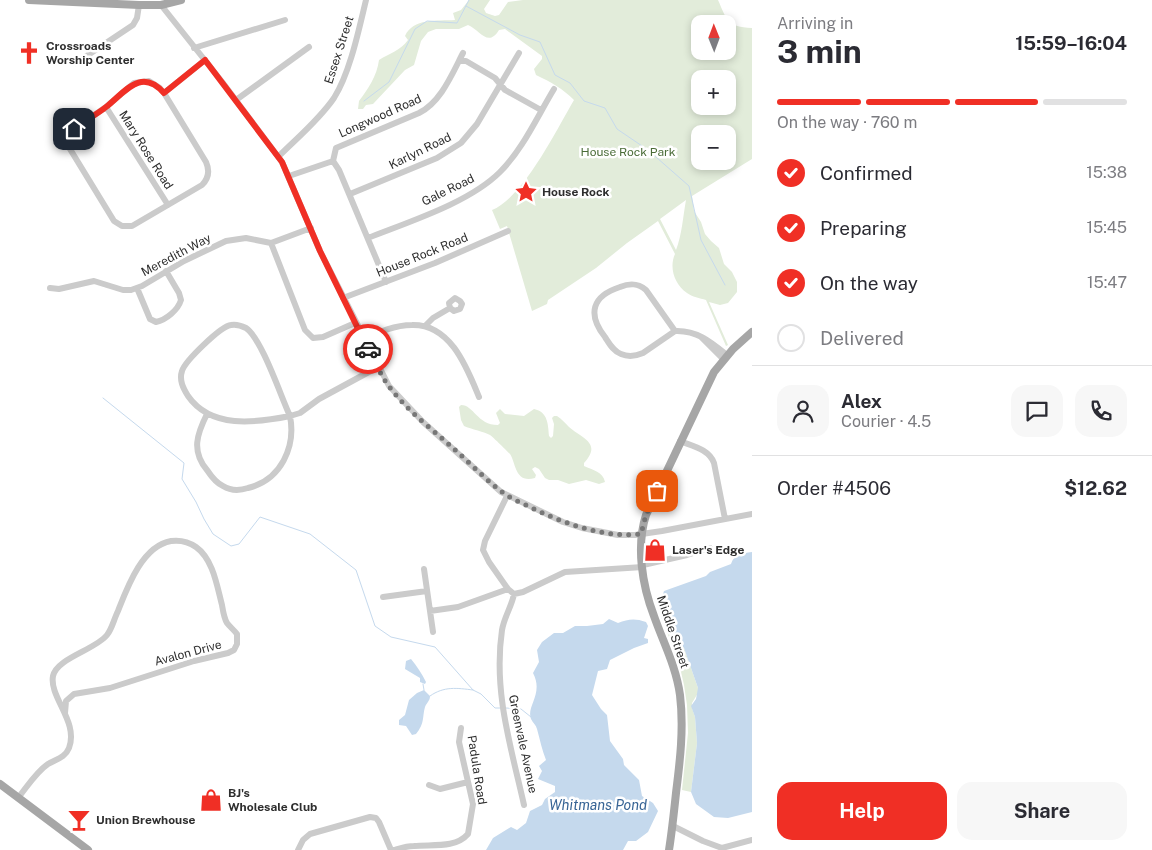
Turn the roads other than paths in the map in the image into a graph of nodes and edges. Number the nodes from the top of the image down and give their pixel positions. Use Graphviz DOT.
graph roads {
  1 [pos="29,0"];
  2 [pos="181,0"];
  3 [pos="366,0"];
  4 [pos="114,2"];
  5 [pos="138,5"];
  6 [pos="161,5"];
  7 [pos="285,20"];
  8 [pos="308,46"];
  9 [pos="194,48"];
  10 [pos="463,53"];
  11 [pos="519,53"];
  12 [pos="205,60"];
  13 [pos="459,61"];
  14 [pos="76,64"];
  15 [pos="501,84"];
  16 [pos="554,89"];
  17 [pos="164,93"];
  18 [pos="236,100"];
  19 [pos="106,107"];
  20 [pos="541,110"];
  21 [pos="278,156"];
  22 [pos="333,161"];
  23 [pos="290,176"];
  24 [pos="350,194"];
  25 [pos="168,205"];
  26 [pos="311,228"];
  27 [pos="508,231"];
  28 [pos="368,238"];
  29 [pos="271,243"];
  30 [pos="166,271"];
  31 [pos="386,282"];
  32 [pos="50,288"];
  33 [pos="137,288"];
  34 [pos="344,298"];
  35 [pos="450,308"];
  36 [pos="355,323"];
  37 [pos="425,326"];
  38 [pos="676,330"];
  39 [pos="752,332"];
  40 [pos="364,339"];
  41 [pos="725,357"];
  42 [pos="378,367"];
  43 [pos="479,397"];
  44 [pos="207,414"];
  45 [pos="290,416"];
  46 [pos="680,441"];
  47 [pos="507,496"];
  48 [pos="752,514"];
  49 [pos="725,519"];
  50 [pos="641,534"];
  51 [pos="710,548"];
  52 [pos="643,566"];
  53 [pos="424,569"];
  54 [pos="508,589"];
  55 [pos="427,591"];
  56 [pos="514,594"];
  57 [pos="382,597"];
  58 [pos="430,611"];
  59 [pos="433,632"];
  60 [pos="65,713"];
  61 [pos="461,728"];
  62 [pos="468,782"];
  63 [pos="0,784"];
  64 [pos="429,785"];
  65 [pos="18,798"];
  66 [pos="524,805"];
  67 [pos="673,826"];
  68 [pos="752,840"];
  69 [pos="724,849"];
  70 [pos="88,850"];
  71 [pos="298,850"];
  72 [pos="392,850"];
  73 [pos="670,850"];
  1 -- 4 [label="main road"];
  2 -- 6 [label="main road"];
  3 -- 21 [label="street, Essex Street"];
  4 -- 5 [label="main road"];
  5 -- 6 [label="main road"];
  5 -- 14 [label="street"];
  6 -- 9 [label="street"];
  7 -- 9 [label="street"];
  8 -- 18 [label="street"];
  9 -- 12 [label="street"];
  10 -- 13 [label="street, Longwood Road"];
  11 -- 15 [label="street, Karlyn Road"];
  12 -- 17 [label="street"];
  12 -- 18 [label="street"];
  13 -- 15 [label="street"];
  13 -- 22 [label="street, Longwood Road"];
  15 -- 20 [label="street"];
  15 -- 24 [label="street, Karlyn Road"];
  16 -- 20 [label="street, Gale Road"];
  17 -- 19 [label="street"];
  17 -- 25 [label="street"];
  18 -- 21 [label="street"];
  19 -- 25 [label="street, Mary Rose Road"];
  19 -- 25 [label="street"];
  20 -- 28 [label="street, Gale Road"];
  21 -- 23 [label="street"];
  22 -- 23 [label="street"];
  22 -- 24 [label="street"];
  23 -- 26 [label="street"];
  24 -- 28 [label="street"];
  26 -- 29 [label="street"];
  26 -- 34 [label="street"];
  27 -- 31 [label="street, House Rock Road"];
  28 -- 31 [label="street"];
  29 -- 30 [label="street, Meredith Way"];
  29 -- 36 [label="street"];
  30 -- 33 [label="street, Meredith Way"];
  30 -- 33 [label="street"];
  31 -- 34 [label="street, House Rock Road"];
  32 -- 33 [label="street, Meredith Way"];
  34 -- 36 [label="street"];
  35 -- 37 [label="street"];
  36 -- 40 [label="street"];
  37 -- 40 [label="street"];
  37 -- 43 [label="street"];
  38 -- 38 [label="street"];
  38 -- 41 [label="street"];
  39 -- 41 [label="main road, Middle Street"];
  40 -- 42 [label="street"];
  41 -- 46 [label="main road, Middle Street"];
  42 -- 45 [label="street"];
  42 -- 47 [label="street"];
  44 -- 45 [label="street"];
  44 -- 45 [label="street"];
  44 -- 45 [label="street"];
  46 -- 49 [label="street"];
  46 -- 50 [label="main road, Middle Street"];
  47 -- 50 [label="street"];
  47 -- 54 [label="street"];
  48 -- 49 [label="street"];
  49 -- 50 [label="street"];
  50 -- 52 [label="main road, Middle Street"];
  51 -- 52 [label="street"];
  52 -- 56 [label="street"];
  52 -- 67 [label="main road, Middle Street"];
  53 -- 55 [label="street"];
  54 -- 56 [label="street"];
  54 -- 58 [label="street"];
  55 -- 57 [label="street"];
  55 -- 58 [label="street"];
  56 -- 66 [label="street, Greenvale Avenue"];
  58 -- 59 [label="street"];
  60 -- 60 [label="street, Avalon Drive"];
  60 -- 65 [label="street, Avalon Drive"];
  61 -- 62 [label="street, Padula Road"];
  62 -- 64 [label="street"];
  62 -- 72 [label="street, Padula Road"];
  63 -- 65 [label="main road"];
  65 -- 70 [label="main road"];
  67 -- 69 [label="street"];
  67 -- 73 [label="main road, Middle Street"];
  68 -- 69 [label="street"];
  71 -- 72 [label="street"];
}
